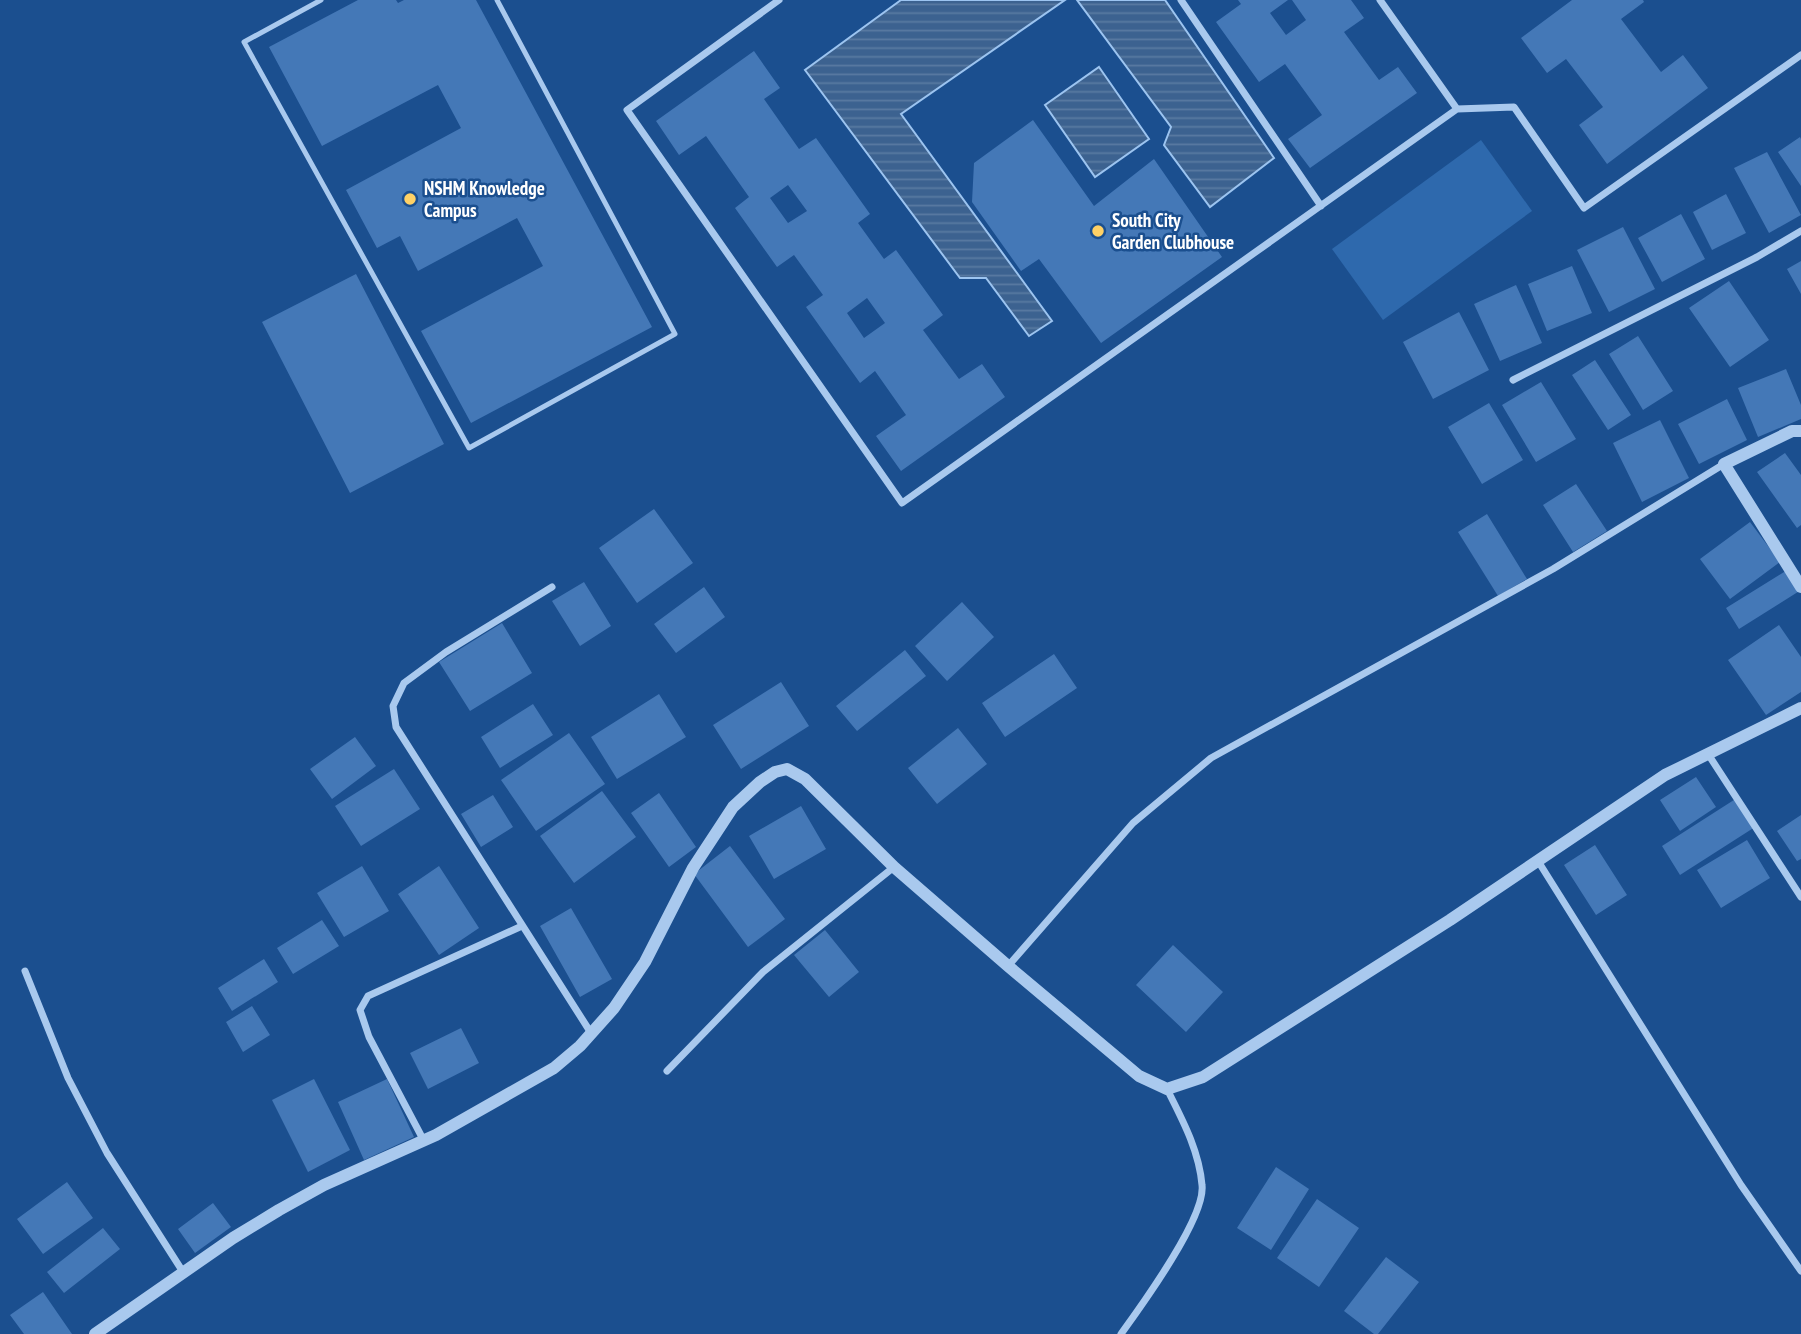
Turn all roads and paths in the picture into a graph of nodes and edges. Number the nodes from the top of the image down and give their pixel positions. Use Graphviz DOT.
graph roads {
  1 [pos="320,0"];
  2 [pos="497,0"];
  3 [pos="779,0"];
  4 [pos="1181,0"];
  5 [pos="1380,0"];
  6 [pos="1801,55"];
  7 [pos="1457,109"];
  8 [pos="1321,206"];
  9 [pos="1801,231"];
  10 [pos="1513,380"];
  11 [pos="1801,432"];
  12 [pos="1724,464"];
  13 [pos="552,587"];
  14 [pos="1801,587"];
  15 [pos="1801,708"];
  16 [pos="1708,754"];
  17 [pos="1538,861"];
  18 [pos="894,867"];
  19 [pos="1801,897"];
  20 [pos="522,926"];
  21 [pos="1008,967"];
  22 [pos="25,971"];
  23 [pos="591,1033"];
  24 [pos="667,1071"];
  25 [pos="1167,1089"];
  26 [pos="424,1141"];
  27 [pos="1801,1271"];
  28 [pos="183,1272"];
  29 [pos="95,1334"];
  30 [pos="1121,1334"];
  1 -- 2 [label="lane"];
  3 -- 8 [label="street"];
  4 -- 8 [label="street"];
  5 -- 7 [label="street"];
  6 -- 7 [label="street"];
  7 -- 8 [label="street"];
  9 -- 10 [label="street"];
  11 -- 12 [label="street"];
  12 -- 14 [label="street"];
  12 -- 21 [label="street"];
  13 -- 20 [label="street"];
  15 -- 16 [label="street"];
  16 -- 17 [label="street"];
  16 -- 19 [label="street"];
  17 -- 25 [label="street"];
  17 -- 27 [label="street"];
  18 -- 21 [label="street"];
  18 -- 23 [label="street"];
  18 -- 24 [label="street"];
  20 -- 23 [label="street"];
  20 -- 26 [label="street"];
  21 -- 25 [label="street"];
  22 -- 28 [label="street"];
  23 -- 26 [label="street"];
  25 -- 30 [label="street"];
  26 -- 28 [label="street"];
  28 -- 29 [label="street"];
}
